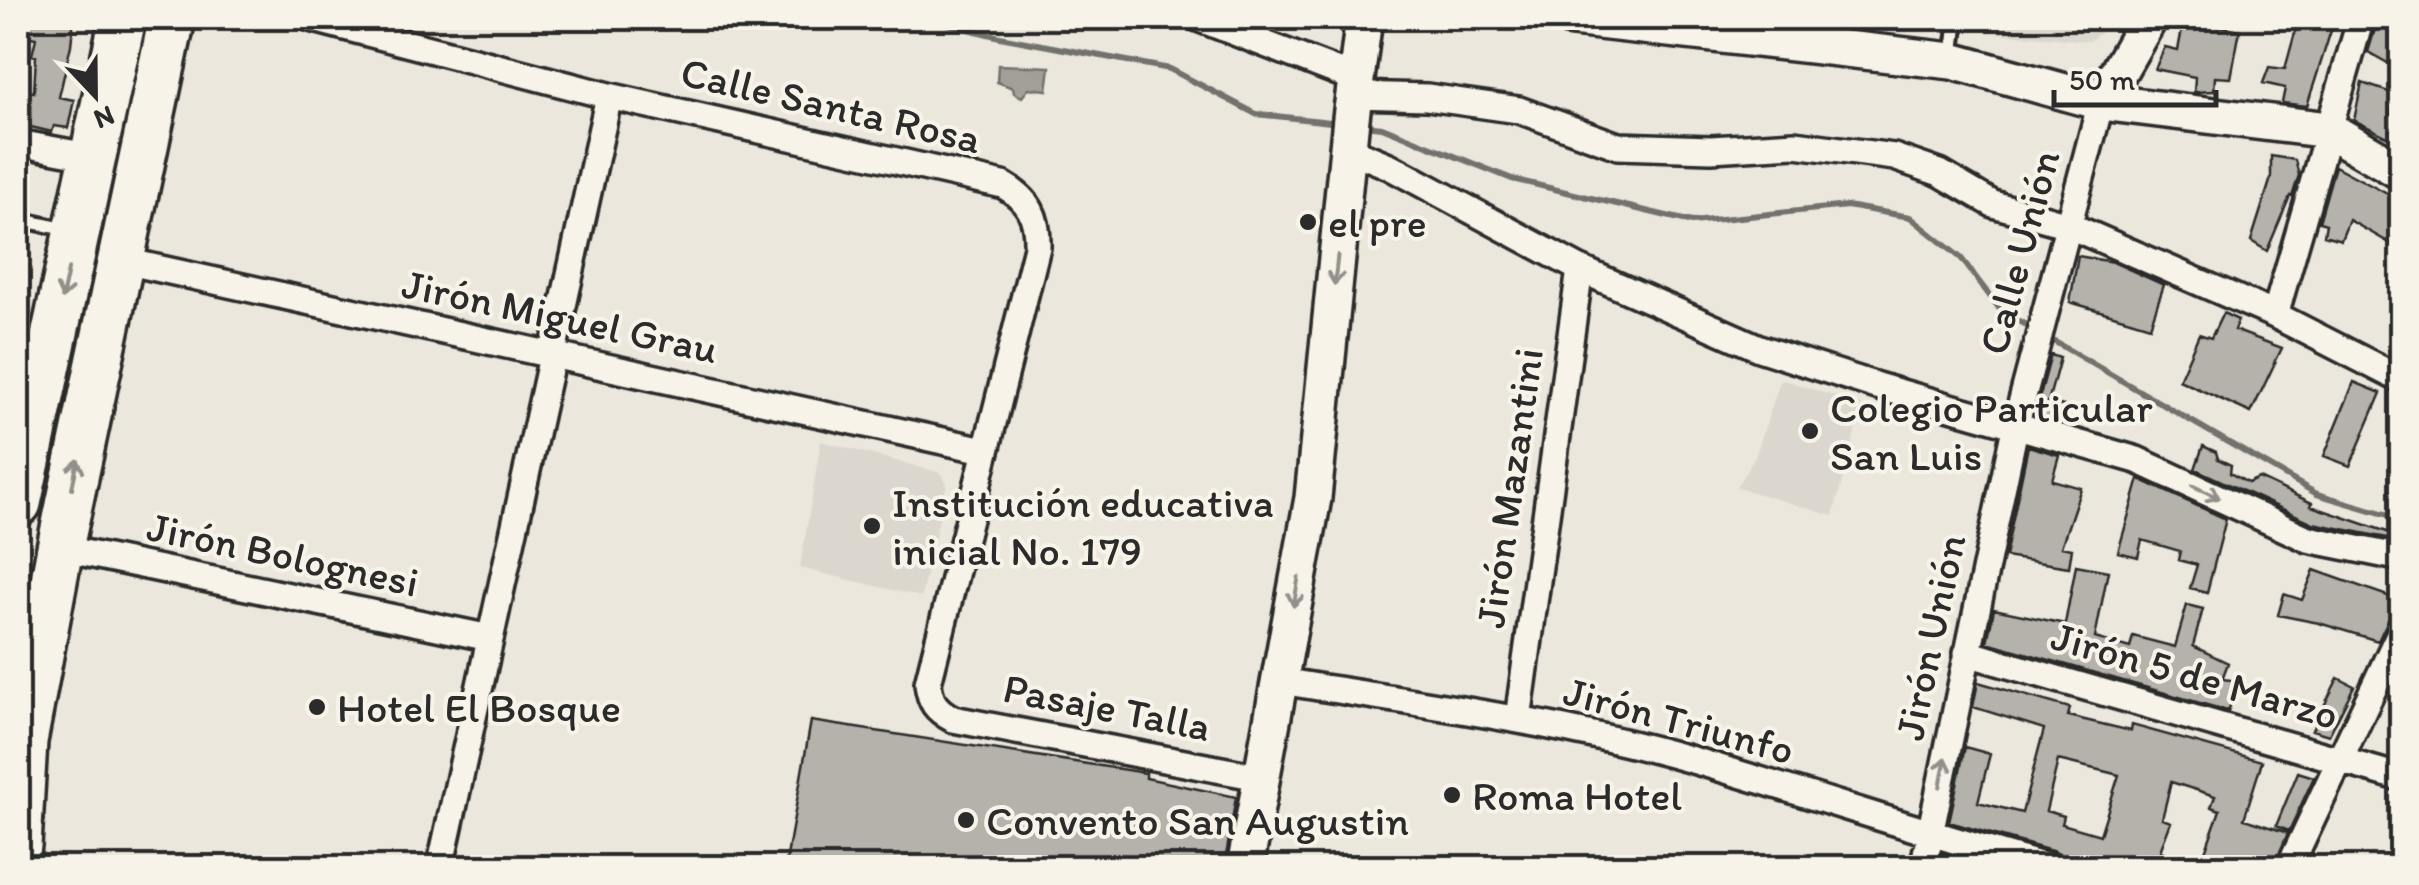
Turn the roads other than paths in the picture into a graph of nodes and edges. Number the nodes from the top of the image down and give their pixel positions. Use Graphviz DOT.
graph roads {
  1 [pos="123,18"];
  2 [pos="172,18"];
  3 [pos="310,18"];
  4 [pos="1198,18"];
  5 [pos="1364,18"];
  6 [pos="1572,18"];
  7 [pos="1957,18"];
  8 [pos="2149,18"];
  9 [pos="2360,18"];
  10 [pos="1952,61"];
  11 [pos="609,96"];
  12 [pos="2101,102"];
  13 [pos="1351,116"];
  14 [pos="2329,130"];
  15 [pos="18,143"];
  16 [pos="92,157"];
  17 [pos="2402,172"];
  18 [pos="18,219"];
  19 [pos="2068,225"];
  20 [pos="76,232"];
  21 [pos="120,260"];
  22 [pos="1580,269"];
  23 [pos="2275,315"];
  24 [pos="552,355"];
  25 [pos="32,357"];
  26 [pos="97,371"];
  27 [pos="2402,380"];
  28 [pos="2016,423"];
  29 [pos="984,450"];
  30 [pos="18,503"];
  31 [pos="60,548"];
  32 [pos="2402,558"];
  33 [pos="2402,628"];
  34 [pos="490,638"];
  35 [pos="1967,653"];
  36 [pos="1280,681"];
  37 [pos="1518,719"];
  38 [pos="2342,758"];
  39 [pos="1264,778"];
  40 [pos="2402,778"];
  41 [pos="1930,835"];
  42 [pos="18,846"];
  43 [pos="440,868"];
  44 [pos="1245,868"];
  45 [pos="1923,868"];
  46 [pos="2051,868"];
  47 [pos="2289,868"];
  1 -- 16 [label="highway"];
  2 -- 21 [label="highway"];
  3 -- 11 [label="street, Calle Santa Rosa"];
  4 -- 13 [label="street"];
  5 -- 13 [label="street"];
  6 -- 10 [label="street"];
  7 -- 10 [label="lane"];
  8 -- 12 [label="street"];
  9 -- 14 [label="street"];
  10 -- 12 [label="street"];
  11 -- 24 [label="street"];
  11 -- 29 [label="street, Calle Santa Rosa"];
  12 -- 14 [label="street"];
  12 -- 19 [label="street, Calle Unión"];
  13 -- 19 [label="street"];
  13 -- 22 [label="street"];
  13 -- 36 [label="street, one-way"];
  14 -- 17 [label="street"];
  14 -- 23 [label="street"];
  15 -- 16 [label="street"];
  16 -- 20 [label="highway"];
  18 -- 20 [label="lane"];
  19 -- 23 [label="street"];
  19 -- 28 [label="street, Calle Unión"];
  20 -- 25 [label="highway, one-way"];
  21 -- 24 [label="street, Jirón Miguel Grau"];
  21 -- 26 [label="highway"];
  22 -- 28 [label="street"];
  22 -- 37 [label="street, Jirón Mazantini"];
  23 -- 27 [label="street"];
  24 -- 29 [label="street, Jirón Miguel Grau"];
  24 -- 34 [label="street"];
  25 -- 26 [label="highway"];
  25 -- 30 [label="highway"];
  31 -- 26 [label="highway, one-way"];
  28 -- 32 [label="street, one-way"];
  28 -- 35 [label="street, Jirón Unión"];
  29 -- 39 [label="street, Pasaje Talla"];
  31 -- 34 [label="street, Jirón Bolognesi"];
  31 -- 42 [label="highway"];
  33 -- 38 [label="street"];
  34 -- 43 [label="street"];
  35 -- 38 [label="street, Jirón 5 de Marzo"];
  41 -- 35 [label="street, Jirón Unión, one-way"];
  36 -- 37 [label="street, Jirón Triunfo"];
  36 -- 39 [label="street"];
  37 -- 41 [label="street, Jirón Triunfo"];
  38 -- 40 [label="street, Jirón 5 de Marzo"];
  38 -- 47 [label="street"];
  39 -- 44 [label="street"];
  41 -- 45 [label="street, Jirón Unión"];
  41 -- 46 [label="street, Jirón Triunfo"];
}
